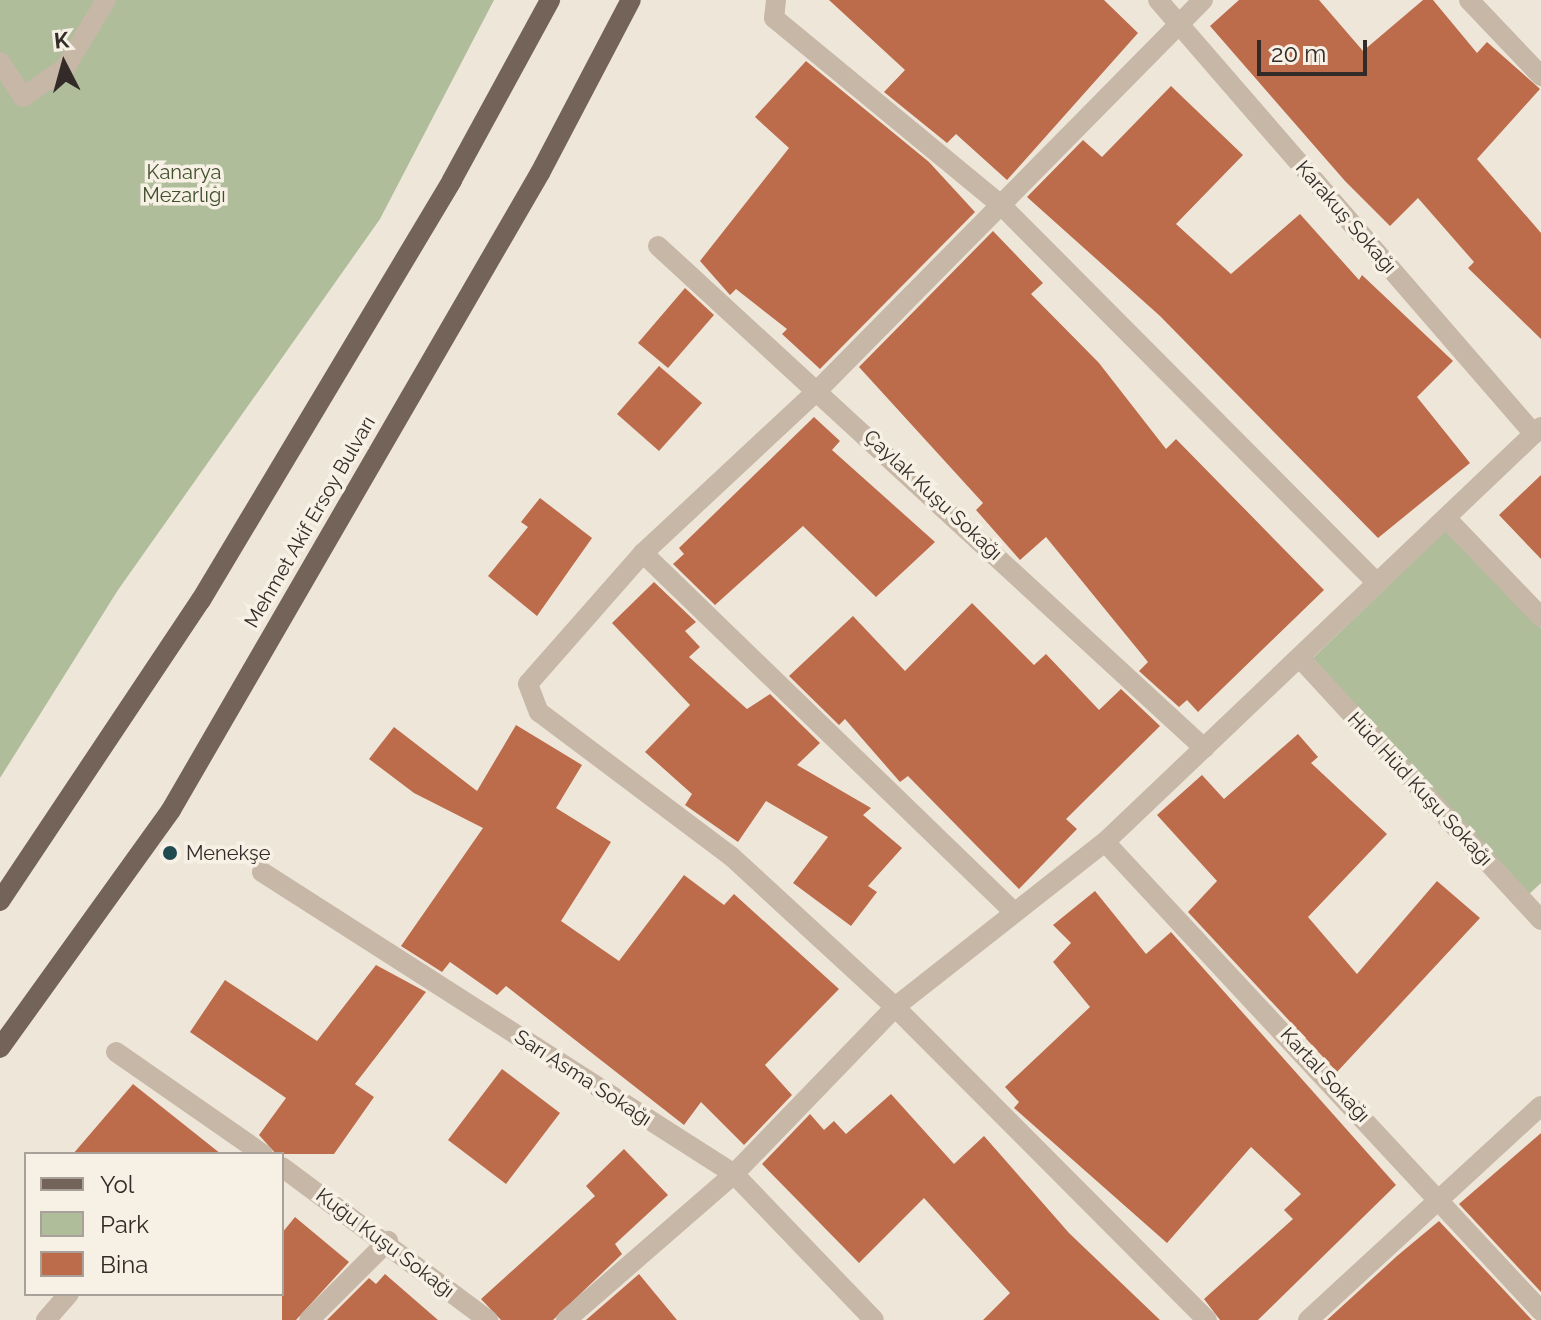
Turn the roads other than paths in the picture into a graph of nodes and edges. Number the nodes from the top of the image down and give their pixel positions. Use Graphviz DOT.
graph roads {
  1 [pos="106,0"];
  2 [pos="550,0"];
  3 [pos="631,0"];
  4 [pos="776,0"];
  5 [pos="1158,0"];
  6 [pos="1203,0"];
  7 [pos="1469,0"];
  8 [pos="1178,22"];
  9 [pos="0,62"];
  10 [pos="1541,76"];
  11 [pos="1001,205"];
  12 [pos="658,246"];
  13 [pos="819,389"];
  14 [pos="1538,430"];
  15 [pos="1447,519"];
  16 [pos="643,553"];
  17 [pos="1375,581"];
  18 [pos="1541,617"];
  19 [pos="1300,658"];
  20 [pos="1204,748"];
  21 [pos="1105,842"];
  22 [pos="262,872"];
  23 [pos="0,901"];
  24 [pos="1013,911"];
  25 [pos="1541,920"];
  26 [pos="895,1007"];
  27 [pos="0,1048"];
  28 [pos="116,1052"];
  29 [pos="1541,1106"];
  30 [pos="260,1152"];
  31 [pos="284,1168"];
  32 [pos="734,1174"];
  33 [pos="1441,1199"];
  34 [pos="388,1241"];
  35 [pos="67,1296"];
  36 [pos="1541,1311"];
  37 [pos="46,1320"];
  38 [pos="309,1320"];
  39 [pos="488,1320"];
  40 [pos="566,1320"];
  41 [pos="874,1320"];
  42 [pos="1207,1320"];
  43 [pos="1308,1320"];
  1 -- 9 [label="street"];
  2 -- 23 [label="main road"];
  3 -- 27 [label="main road, Mehmet Akif Ersoy Bulvarı"];
  4 -- 11 [label="street"];
  5 -- 8 [label="street, Karakuş Sokağı"];
  6 -- 8 [label="street"];
  7 -- 10 [label="street"];
  8 -- 11 [label="street"];
  8 -- 14 [label="street, Karakuş Sokağı"];
  11 -- 13 [label="street"];
  11 -- 17 [label="street"];
  12 -- 13 [label="street, Çaylak Kuşu Sokağı"];
  13 -- 16 [label="street"];
  13 -- 20 [label="street, Çaylak Kuşu Sokağı"];
  14 -- 15 [label="street"];
  15 -- 17 [label="street"];
  15 -- 18 [label="street"];
  16 -- 24 [label="street"];
  16 -- 26 [label="street"];
  17 -- 19 [label="street"];
  19 -- 20 [label="street"];
  19 -- 25 [label="street, Hüd Hüd Kuşu Sokağı"];
  20 -- 21 [label="street"];
  21 -- 24 [label="street"];
  21 -- 33 [label="street, Kartal Sokağı"];
  22 -- 32 [label="street, Sarı Asma Sokağı"];
  24 -- 26 [label="street"];
  26 -- 32 [label="street"];
  26 -- 42 [label="street"];
  28 -- 30 [label="street"];
  29 -- 33 [label="street"];
  31 -- 34 [label="street, Kuğu Kuşu Sokağı"];
  32 -- 40 [label="street"];
  32 -- 41 [label="street, Sarı Asma Sokağı"];
  33 -- 36 [label="street, Kartal Sokağı"];
  33 -- 43 [label="street"];
  34 -- 38 [label="street"];
  34 -- 39 [label="street, Kuğu Kuşu Sokağı"];
  35 -- 37 [label="street"];
}
